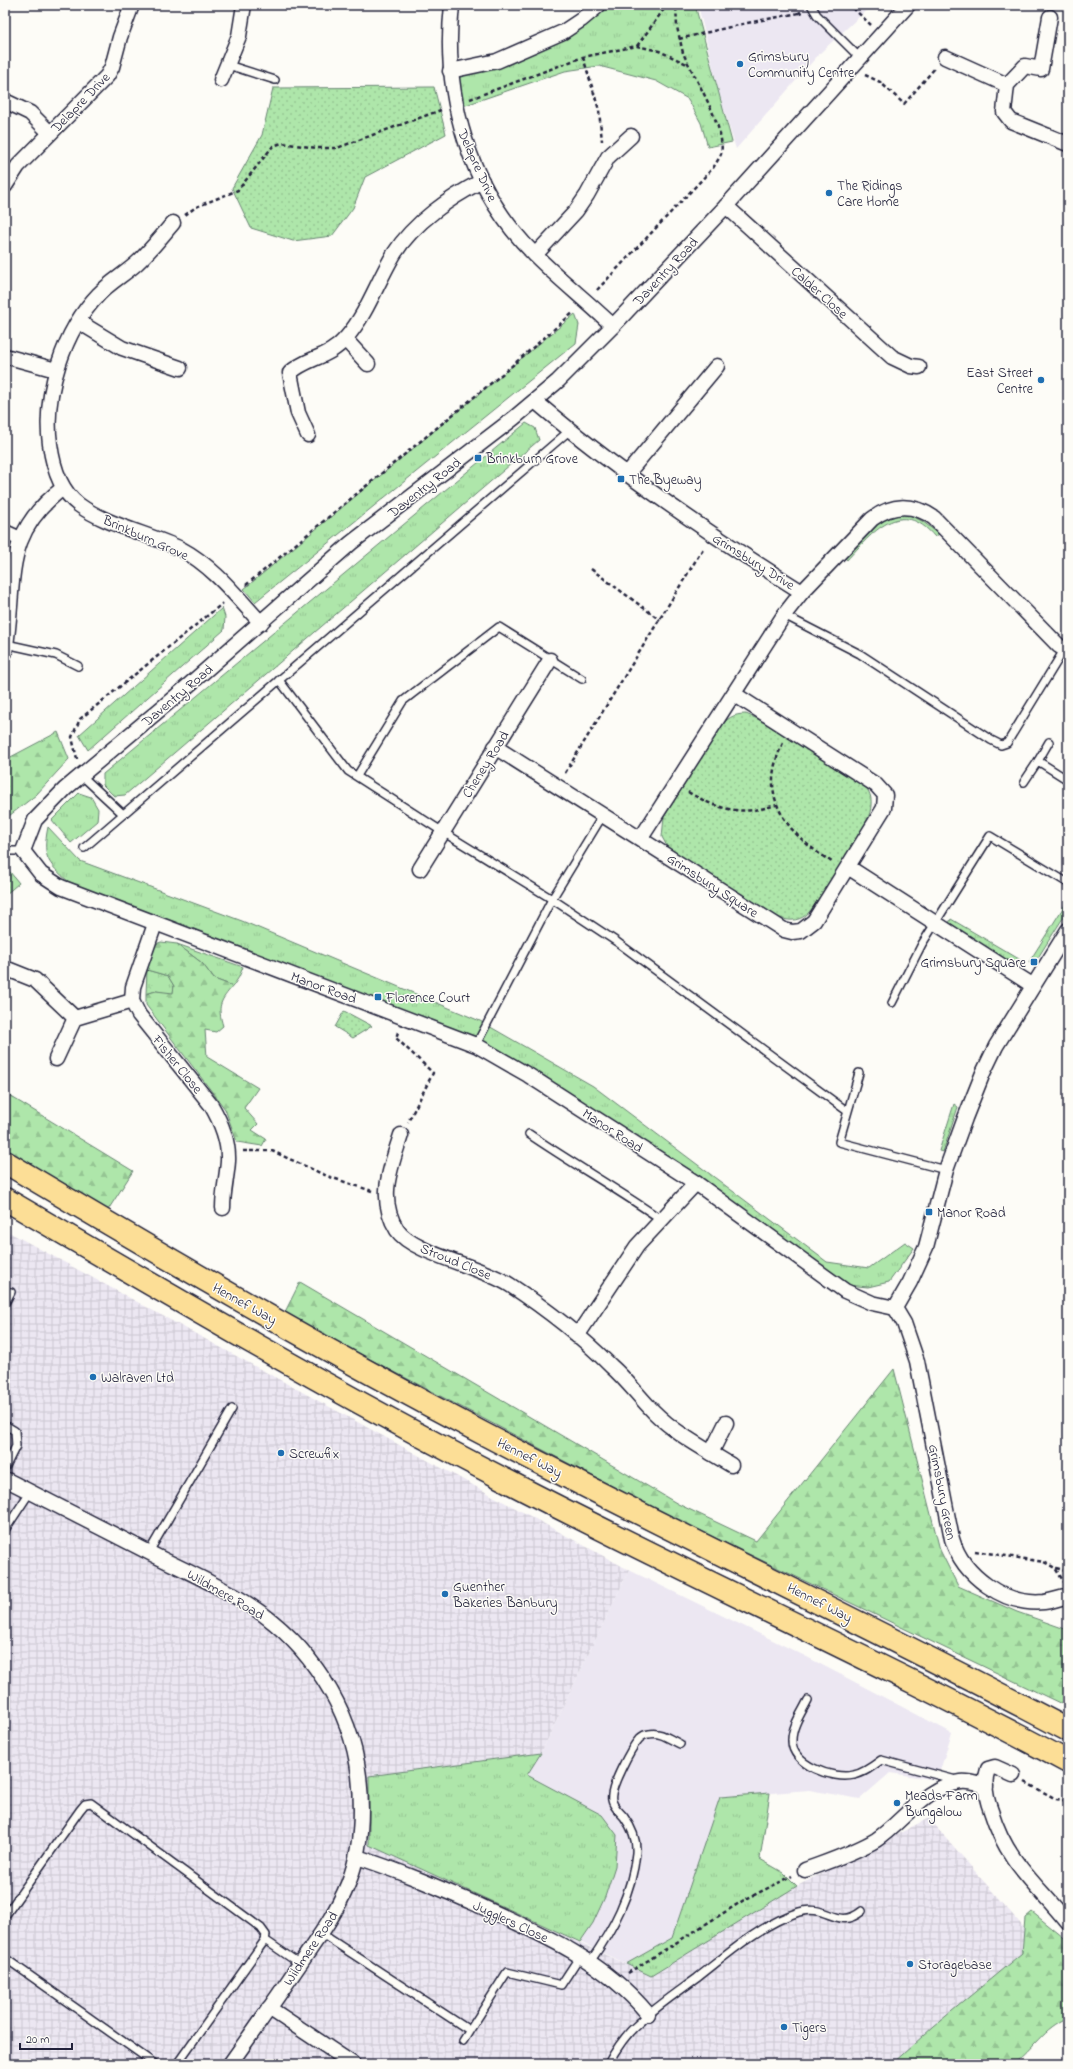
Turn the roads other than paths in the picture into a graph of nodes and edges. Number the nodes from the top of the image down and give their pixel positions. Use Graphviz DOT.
graph roads {
  1 [pos="132,5"];
  2 [pos="244,5"];
  3 [pos="452,5"];
  4 [pos="599,5"];
  5 [pos="811,5"];
  6 [pos="908,5"];
  7 [pos="1050,17"];
  8 [pos="945,57"];
  9 [pos="856,63"];
  10 [pos="228,65"];
  11 [pos="450,71"];
  12 [pos="221,80"];
  13 [pos="275,80"];
  14 [pos="1007,85"];
  15 [pos="5,101"];
  16 [pos="50,133"];
  17 [pos="631,136"];
  18 [pos="1068,144"];
  19 [pos="482,181"];
  20 [pos="5,186"];
  21 [pos="726,206"];
  22 [pos="173,223"];
  23 [pos="535,255"];
  24 [pos="79,322"];
  25 [pos="613,326"];
  26 [pos="345,339"];
  27 [pos="5,356"];
  28 [pos="368,364"];
  29 [pos="717,366"];
  30 [pos="920,366"];
  31 [pos="180,368"];
  32 [pos="56,370"];
  33 [pos="535,401"];
  34 [pos="569,430"];
  35 [pos="308,435"];
  36 [pos="627,474"];
  37 [pos="63,488"];
  38 [pos="10,534"];
  39 [pos="802,592"];
  40 [pos="784,615"];
  41 [pos="261,623"];
  42 [pos="6,648"];
  43 [pos="1066,651"];
  44 [pos="550,660"];
  45 [pos="78,666"];
  46 [pos="582,679"];
  47 [pos="279,680"];
  48 [pos="734,694"];
  49 [pos="1049,742"];
  50 [pos="495,747"];
  51 [pos="1038,761"];
  52 [pos="81,775"];
  53 [pos="357,776"];
  54 [pos="1068,780"];
  55 [pos="1024,782"];
  56 [pos="123,814"];
  57 [pos="603,815"];
  58 [pos="443,832"];
  59 [pos="641,838"];
  60 [pos="84,848"];
  61 [pos="5,850"];
  62 [pos="23,851"];
  63 [pos="420,869"];
  64 [pos="847,869"];
  65 [pos="1068,883"];
  66 [pos="552,899"];
  67 [pos="935,923"];
  68 [pos="155,924"];
  69 [pos="1068,930"];
  70 [pos="1064,945"];
  71 [pos="5,968"];
  72 [pos="1032,985"];
  73 [pos="132,1001"];
  74 [pos="892,1003"];
  75 [pos="75,1018"];
  76 [pos="476,1045"];
  77 [pos="56,1059"];
  78 [pos="859,1073"];
  79 [pos="847,1112"];
  80 [pos="529,1134"];
  81 [pos="401,1135"];
  82 [pos="5,1162"];
  83 [pos="946,1170"];
  84 [pos="696,1183"];
  85 [pos="5,1199"];
  86 [pos="223,1208"];
  87 [pos="663,1220"];
  88 [pos="11,1292"];
  89 [pos="5,1303"];
  90 [pos="895,1308"];
  91 [pos="576,1336"];
  92 [pos="232,1409"];
  93 [pos="726,1423"];
  94 [pos="5,1425"];
  95 [pos="711,1453"];
  96 [pos="731,1465"];
  97 [pos="5,1468"];
  98 [pos="5,1479"];
  99 [pos="30,1492"];
  100 [pos="5,1530"];
  101 [pos="148,1552"];
  102 [pos="1067,1590"];
  103 [pos="808,1700"];
  104 [pos="1068,1730"];
  105 [pos="680,1744"];
  106 [pos="1068,1762"];
  107 [pos="1013,1775"];
  108 [pos="962,1782"];
  109 [pos="986,1786"];
  110 [pos="357,1857"];
  111 [pos="805,1870"];
  112 [pos="862,1911"];
  113 [pos="5,1916"];
  114 [pos="1068,1923"];
  115 [pos="322,1934"];
  116 [pos="265,1940"];
  117 [pos="5,1958"];
  118 [pos="585,1959"];
  119 [pos="300,1964"];
  120 [pos="269,2008"];
  121 [pos="648,2014"];
  122 [pos="469,2030"];
  123 [pos="462,2041"];
  124 [pos="155,2064"];
  125 [pos="176,2064"];
  126 [pos="230,2064"];
  127 [pos="353,2064"];
  128 [pos="608,2064"];
  1 -- 16 [label="street, Delapre Drive"];
  2 -- 10 [label="street"];
  3 -- 11 [label="street, Delapre Drive"];
  4 -- 11 [label="street"];
  5 -- 9 [label="lane"];
  6 -- 9 [label="street, Daventry Road"];
  7 -- 14 [label="street"];
  8 -- 14 [label="street"];
  9 -- 21 [label="street, Daventry Road"];
  10 -- 12 [label="street"];
  10 -- 13 [label="lane"];
  11 -- 19 [label="street, Delapre Drive"];
  14 -- 18 [label="street"];
  15 -- 16 [label="street"];
  16 -- 20 [label="street, Delapre Drive"];
  17 -- 23 [label="street"];
  19 -- 23 [label="street, Delapre Drive"];
  19 -- 26 [label="street"];
  21 -- 25 [label="street, Daventry Road"];
  21 -- 30 [label="street, Calder Close"];
  22 -- 24 [label="street, Brinkburn Grove"];
  23 -- 25 [label="street, Delapre Drive"];
  24 -- 31 [label="street"];
  24 -- 32 [label="street, Brinkburn Grove"];
  25 -- 33 [label="street, Daventry Road"];
  26 -- 28 [label="street"];
  26 -- 35 [label="street"];
  27 -- 32 [label="street"];
  29 -- 36 [label="street"];
  32 -- 37 [label="street, Brinkburn Grove"];
  33 -- 34 [label="street, Grimsbury Drive"];
  33 -- 41 [label="street, Daventry Road"];
  34 -- 36 [label="street, Grimsbury Drive"];
  34 -- 47 [label="lane"];
  36 -- 39 [label="street, Grimsbury Drive"];
  37 -- 38 [label="street"];
  37 -- 41 [label="street, Brinkburn Grove"];
  38 -- 42 [label="street"];
  39 -- 40 [label="street"];
  39 -- 43 [label="street, Grimsbury Drive"];
  40 -- 43 [label="lane"];
  40 -- 48 [label="street"];
  41 -- 52 [label="street, Daventry Road"];
  42 -- 45 [label="lane"];
  44 -- 46 [label="lane"];
  44 -- 50 [label="street, Cheney Road"];
  44 -- 53 [label="lane"];
  47 -- 53 [label="lane"];
  47 -- 56 [label="lane"];
  48 -- 59 [label="street"];
  48 -- 64 [label="street, Grimsbury Square"];
  49 -- 51 [label="lane"];
  50 -- 57 [label="street, Grimsbury Square"];
  50 -- 58 [label="street, Cheney Road"];
  51 -- 54 [label="lane"];
  51 -- 55 [label="lane"];
  52 -- 56 [label="lane"];
  52 -- 62 [label="street, Daventry Road"];
  53 -- 58 [label="lane"];
  56 -- 60 [label="lane"];
  57 -- 59 [label="street, Grimsbury Square"];
  57 -- 66 [label="lane"];
  58 -- 63 [label="street, Cheney Road"];
  58 -- 66 [label="lane"];
  59 -- 64 [label="street, Grimsbury Square"];
  61 -- 62 [label="lane"];
  62 -- 68 [label="street, Manor Road"];
  64 -- 67 [label="street"];
  65 -- 67 [label="lane"];
  66 -- 76 [label="lane"];
  66 -- 79 [label="lane"];
  67 -- 72 [label="street"];
  67 -- 74 [label="lane"];
  68 -- 73 [label="street"];
  68 -- 76 [label="street, Manor Road"];
  69 -- 70 [label="street"];
  70 -- 72 [label="street"];
  71 -- 75 [label="street"];
  72 -- 83 [label="street"];
  73 -- 75 [label="street"];
  73 -- 86 [label="street, Fisher Close"];
  75 -- 77 [label="street"];
  76 -- 84 [label="street, Manor Road"];
  78 -- 79 [label="lane"];
  79 -- 83 [label="lane"];
  80 -- 87 [label="lane"];
  81 -- 91 [label="street, Stroud Close"];
  82 -- 104 [label="highway, Hennef Way"];
  83 -- 90 [label="street"];
  84 -- 87 [label="street"];
  84 -- 90 [label="street, Manor Road"];
  85 -- 106 [label="highway"];
  87 -- 91 [label="street"];
  88 -- 89 [label="lane"];
  90 -- 102 [label="street, Grimsbury Green"];
  91 -- 95 [label="street, Stroud Close"];
  92 -- 101 [label="lane"];
  93 -- 95 [label="street"];
  94 -- 97 [label="lane"];
  95 -- 96 [label="street, Stroud Close"];
  98 -- 99 [label="street, Wildmere Road"];
  99 -- 100 [label="lane"];
  99 -- 101 [label="street, Wildmere Road"];
  101 -- 110 [label="street, Wildmere Road"];
  103 -- 108 [label="lane"];
  105 -- 118 [label="lane"];
  107 -- 109 [label="street"];
  108 -- 109 [label="street"];
  108 -- 111 [label="street"];
  109 -- 114 [label="street"];
  110 -- 115 [label="street, Wildmere Road"];
  110 -- 118 [label="street, Jugglers Close"];
  112 -- 121 [label="lane"];
  113 -- 116 [label="lane"];
  115 -- 119 [label="street, Wildmere Road"];
  115 -- 122 [label="lane"];
  116 -- 119 [label="lane"];
  116 -- 125 [label="lane"];
  117 -- 124 [label="lane"];
  118 -- 121 [label="street, Jugglers Close"];
  118 -- 122 [label="lane"];
  119 -- 120 [label="street, Wildmere Road"];
  120 -- 126 [label="street, Wildmere Road"];
  120 -- 127 [label="street"];
  121 -- 128 [label="lane"];
  122 -- 123 [label="lane"];
}
